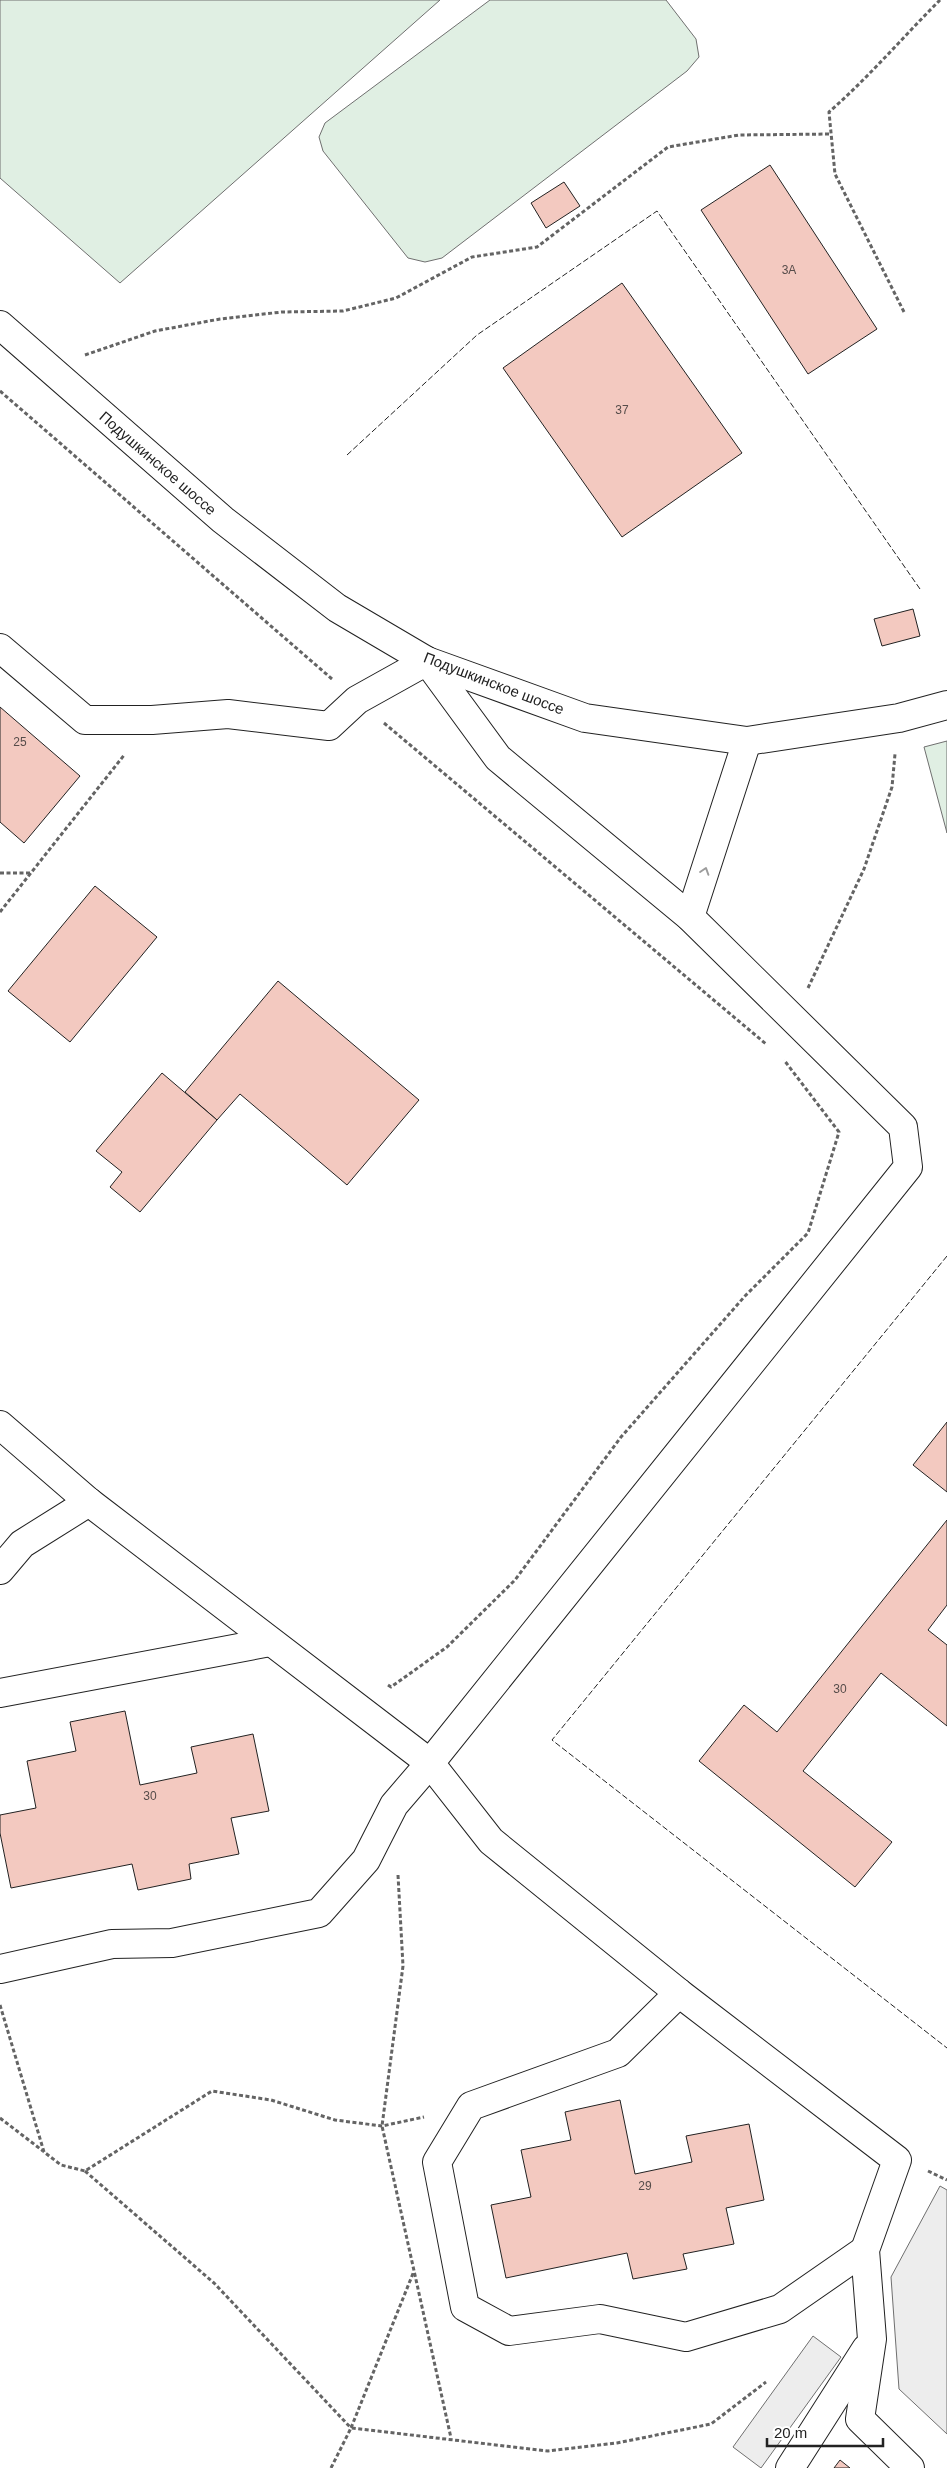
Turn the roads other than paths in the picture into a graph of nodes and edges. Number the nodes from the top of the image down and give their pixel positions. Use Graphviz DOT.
graph roads {
  1 [pos="0,325"];
  2 [pos="0,648"];
  3 [pos="427,661"];
  4 [pos="947,705"];
  5 [pos="747,741"];
  6 [pos="690,917"];
  7 [pos="0,1425"];
  8 [pos="90,1502"];
  9 [pos="0,1570"];
  10 [pos="270,1642"];
  11 [pos="0,1693"];
  12 [pos="430,1764"];
  13 [pos="0,1969"];
  14 [pos="679,1993"];
  15 [pos="865,2250"];
  16 [pos="872,2339"];
  17 [pos="790,2468"];
  18 [pos="910,2468"];
  1 -- 3 [label="main road, Подушкинское шоссе"];
  2 -- 3 [label="main road"];
  3 -- 5 [label="main road, Подушкинское шоссе"];
  3 -- 6 [label="main road"];
  4 -- 5 [label="main road, Подушкинское шоссе"];
  6 -- 5 [label="main road, one-way"];
  6 -- 12 [label="main road"];
  7 -- 8 [label="main road"];
  8 -- 9 [label="main road"];
  8 -- 10 [label="main road"];
  10 -- 11 [label="main road"];
  10 -- 12 [label="main road"];
  12 -- 13 [label="main road"];
  12 -- 14 [label="main road"];
  14 -- 15 [label="main road"];
  14 -- 15 [label="main road"];
  15 -- 16 [label="main road"];
  16 -- 17 [label="main road"];
  16 -- 18 [label="main road"];
}
